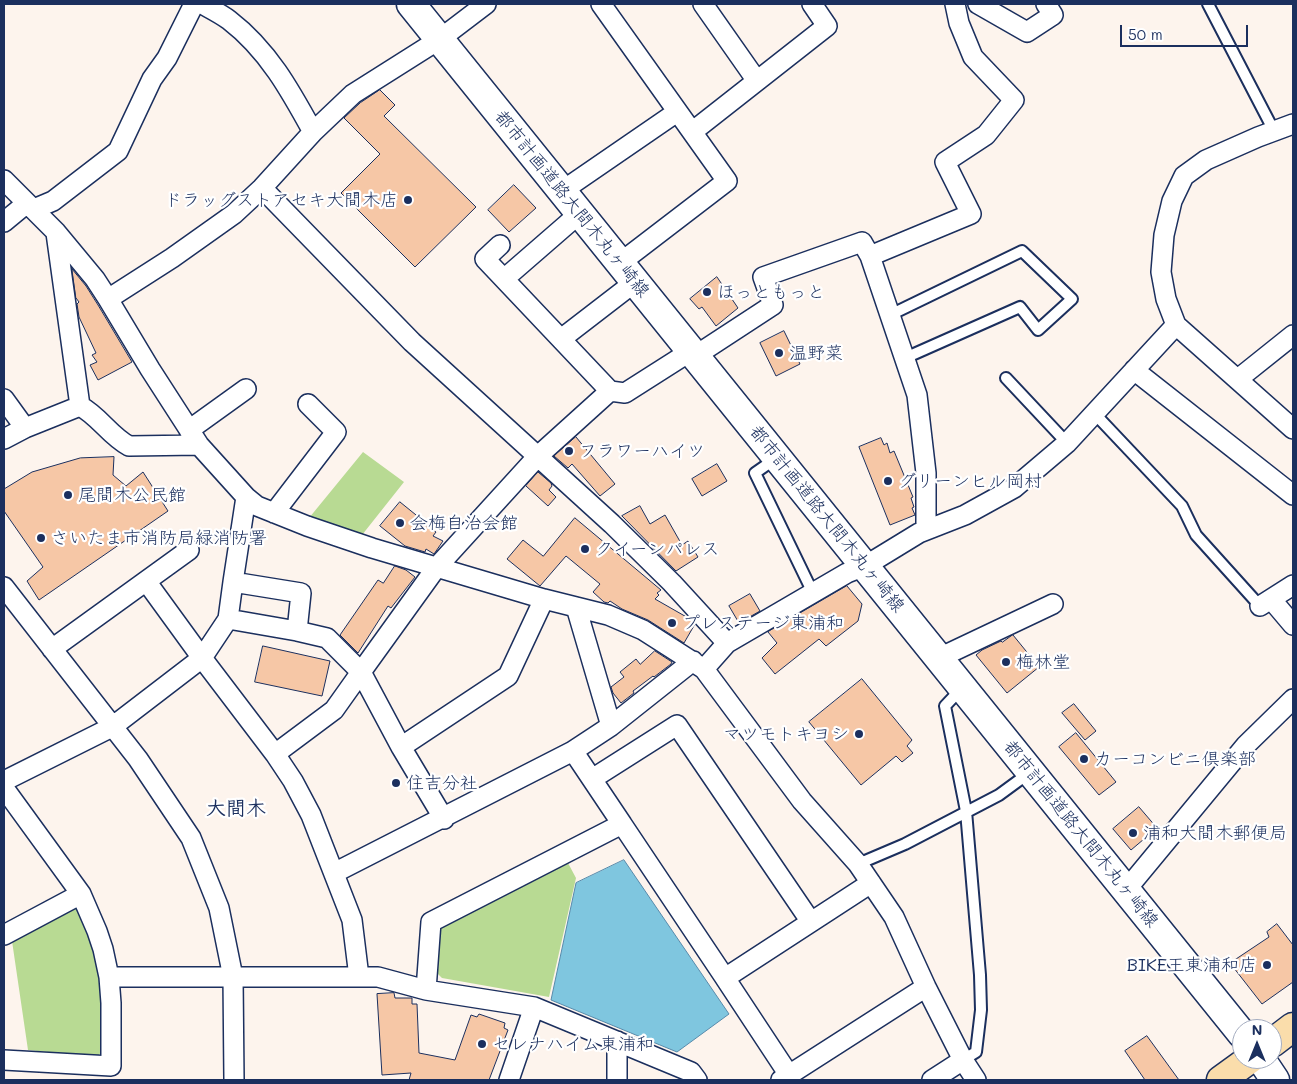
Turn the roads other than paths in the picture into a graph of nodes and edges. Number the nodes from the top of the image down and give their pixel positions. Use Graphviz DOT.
graph roads {
  1 [pos="194,4"];
  2 [pos="202,4"];
  3 [pos="411,4"];
  4 [pos="486,4"];
  5 [pos="601,4"];
  6 [pos="703,4"];
  7 [pos="812,4"];
  8 [pos="955,4"];
  9 [pos="978,4"];
  10 [pos="1046,4"];
  11 [pos="1208,4"];
  12 [pos="440,39"];
  13 [pos="757,81"];
  14 [pos="677,112"];
  15 [pos="1293,124"];
  16 [pos="1274,131"];
  17 [pos="313,132"];
  18 [pos="692,132"];
  19 [pos="4,180"];
  20 [pos="262,188"];
  21 [pos="562,191"];
  22 [pos="31,206"];
  23 [pos="580,213"];
  24 [pos="4,222"];
  25 [pos="56,232"];
  26 [pos="500,245"];
  27 [pos="870,256"];
  28 [pos="628,272"];
  29 [pos="504,278"];
  30 [pos="108,298"];
  31 [pos="890,315"];
  32 [pos="1176,324"];
  33 [pos="1293,335"];
  34 [pos="561,339"];
  35 [pos="693,354"];
  36 [pos="904,358"];
  37 [pos="1134,370"];
  38 [pos="1006,378"];
  39 [pos="1238,379"];
  40 [pos="246,389"];
  41 [pos="610,391"];
  42 [pos="4,399"];
  43 [pos="308,404"];
  44 [pos="80,406"];
  45 [pos="1095,414"];
  46 [pos="25,428"];
  47 [pos="1293,428"];
  48 [pos="194,438"];
  49 [pos="4,439"];
  50 [pos="1066,443"];
  51 [pos="538,456"];
  52 [pos="777,458"];
  53 [pos="1293,495"];
  54 [pos="246,497"];
  55 [pos="274,513"];
  56 [pos="926,530"];
  57 [pos="189,550"];
  58 [pos="865,566"];
  59 [pos="436,568"];
  60 [pos="146,581"];
  61 [pos="233,582"];
  62 [pos="1293,585"];
  63 [pos="4,587"];
  64 [pos="813,593"];
  65 [pos="544,599"];
  66 [pos="1266,603"];
  67 [pos="1054,604"];
  68 [pos="576,607"];
  69 [pos="228,619"];
  70 [pos="1293,625"];
  71 [pos="297,631"];
  72 [pos="727,643"];
  73 [pos="52,649"];
  74 [pos="202,658"];
  75 [pos="939,658"];
  76 [pos="698,665"];
  77 [pos="361,672"];
  78 [pos="962,687"];
  79 [pos="1293,699"];
  80 [pos="610,726"];
  81 [pos="112,727"];
  82 [pos="401,747"];
  83 [pos="573,751"];
  84 [pos="275,754"];
  85 [pos="1031,772"];
  86 [pos="592,779"];
  87 [pos="4,781"];
  88 [pos="4,788"];
  89 [pos="966,811"];
  90 [pos="444,819"];
  91 [pos="622,824"];
  92 [pos="858,864"];
  93 [pos="334,873"];
  94 [pos="871,883"];
  95 [pos="1126,890"];
  96 [pos="81,894"];
  97 [pos="811,922"];
  98 [pos="4,935"];
  99 [pos="233,977"];
  100 [pos="359,977"];
  101 [pos="108,978"];
  102 [pos="724,978"];
  103 [pos="926,987"];
  104 [pos="426,990"];
  105 [pos="534,1006"];
  106 [pos="1232,1022"];
  107 [pos="1293,1027"];
  108 [pos="1282,1035"];
  109 [pos="617,1041"];
  110 [pos="4,1060"];
  111 [pos="963,1060"];
  112 [pos="1236,1069"];
  113 [pos="1267,1069"];
  114 [pos="785,1078"];
  115 [pos="234,1080"];
  116 [pos="509,1080"];
  117 [pos="617,1080"];
  118 [pos="697,1080"];
  119 [pos="932,1080"];
  120 [pos="976,1080"];
  121 [pos="1221,1080"];
  122 [pos="1274,1080"];
  1 -- 22 [label="street"];
  2 -- 17 [label="street"];
  3 -- 12 [label="street, 都市計画道路大間木丸ヶ崎線"];
  4 -- 12 [label="street"];
  5 -- 14 [label="street"];
  6 -- 13 [label="street"];
  7 -- 13 [label="street"];
  8 -- 27 [label="street"];
  9 -- 10 [label="street"];
  11 -- 16 [label="lane"];
  12 -- 17 [label="street"];
  12 -- 21 [label="street, 都市計画道路大間木丸ヶ崎線"];
  13 -- 18 [label="street"];
  14 -- 18 [label="street"];
  14 -- 21 [label="street"];
  15 -- 16 [label="street"];
  16 -- 32 [label="street"];
  17 -- 20 [label="street"];
  18 -- 28 [label="street"];
  19 -- 22 [label="street"];
  20 -- 30 [label="street"];
  20 -- 51 [label="street"];
  21 -- 23 [label="street, 都市計画道路大間木丸ヶ崎線"];
  22 -- 24 [label="street"];
  22 -- 25 [label="street"];
  23 -- 28 [label="street, 都市計画道路大間木丸ヶ崎線"];
  23 -- 29 [label="street"];
  25 -- 30 [label="street"];
  25 -- 44 [label="street"];
  26 -- 29 [label="street"];
  27 -- 31 [label="street"];
  27 -- 35 [label="street"];
  28 -- 34 [label="street"];
  28 -- 35 [label="street, 都市計画道路大間木丸ヶ崎線"];
  29 -- 34 [label="street"];
  30 -- 48 [label="street"];
  31 -- 36 [label="street"];
  31 -- 36 [label="lane"];
  32 -- 37 [label="street"];
  32 -- 39 [label="street"];
  33 -- 39 [label="street"];
  34 -- 41 [label="street"];
  35 -- 41 [label="street"];
  35 -- 52 [label="street, 都市計画道路大間木丸ヶ崎線"];
  36 -- 56 [label="street"];
  37 -- 45 [label="street"];
  37 -- 53 [label="street"];
  38 -- 50 [label="lane"];
  39 -- 47 [label="street"];
  40 -- 48 [label="street"];
  41 -- 51 [label="street"];
  42 -- 46 [label="street"];
  43 -- 55 [label="street"];
  44 -- 46 [label="street"];
  44 -- 48 [label="street"];
  45 -- 50 [label="street"];
  45 -- 66 [label="lane"];
  46 -- 49 [label="street"];
  48 -- 54 [label="street"];
  50 -- 56 [label="street"];
  51 -- 59 [label="street"];
  51 -- 72 [label="street"];
  52 -- 58 [label="street, 都市計画道路大間木丸ヶ崎線"];
  52 -- 64 [label="lane"];
  54 -- 55 [label="street"];
  54 -- 61 [label="street"];
  55 -- 59 [label="street"];
  56 -- 58 [label="street"];
  57 -- 60 [label="street"];
  58 -- 64 [label="street"];
  58 -- 75 [label="street, 都市計画道路大間木丸ヶ崎線"];
  59 -- 65 [label="street"];
  59 -- 77 [label="street"];
  60 -- 73 [label="street"];
  60 -- 74 [label="street"];
  61 -- 69 [label="street"];
  61 -- 71 [label="street"];
  62 -- 66 [label="street"];
  63 -- 73 [label="street"];
  64 -- 72 [label="street"];
  65 -- 68 [label="street"];
  65 -- 82 [label="street"];
  66 -- 70 [label="street"];
  67 -- 75 [label="street"];
  68 -- 76 [label="street"];
  68 -- 80 [label="street"];
  69 -- 71 [label="street"];
  69 -- 74 [label="street"];
  71 -- 77 [label="street"];
  72 -- 76 [label="street"];
  73 -- 81 [label="street"];
  74 -- 81 [label="street"];
  74 -- 84 [label="street"];
  75 -- 78 [label="street, 都市計画道路大間木丸ヶ崎線"];
  76 -- 80 [label="street"];
  76 -- 92 [label="street"];
  77 -- 82 [label="street"];
  77 -- 84 [label="street"];
  78 -- 85 [label="street, 都市計画道路大間木丸ヶ崎線"];
  78 -- 89 [label="lane"];
  79 -- 95 [label="street"];
  80 -- 83 [label="street"];
  81 -- 87 [label="street"];
  81 -- 99 [label="street"];
  82 -- 90 [label="street"];
  83 -- 86 [label="street"];
  83 -- 90 [label="street"];
  84 -- 93 [label="street"];
  85 -- 89 [label="lane"];
  85 -- 95 [label="street, 都市計画道路大間木丸ヶ崎線"];
  86 -- 91 [label="street"];
  86 -- 97 [label="street"];
  88 -- 96 [label="street"];
  89 -- 92 [label="lane"];
  89 -- 111 [label="lane"];
  90 -- 93 [label="street"];
  91 -- 102 [label="street"];
  91 -- 104 [label="street"];
  92 -- 94 [label="street"];
  93 -- 100 [label="street"];
  94 -- 97 [label="street"];
  94 -- 103 [label="street"];
  95 -- 106 [label="street, 都市計画道路大間木丸ヶ崎線"];
  96 -- 98 [label="street"];
  96 -- 101 [label="street"];
  97 -- 102 [label="street"];
  99 -- 100 [label="street"];
  99 -- 101 [label="street"];
  99 -- 115 [label="street"];
  100 -- 104 [label="street"];
  101 -- 110 [label="street"];
  102 -- 114 [label="street"];
  103 -- 111 [label="street"];
  103 -- 114 [label="street"];
  104 -- 105 [label="street"];
  105 -- 109 [label="street"];
  105 -- 116 [label="street"];
  107 -- 108 [label="highway"];
  109 -- 117 [label="street"];
  109 -- 118 [label="street"];
  111 -- 119 [label="street"];
  111 -- 120 [label="street"];
  112 -- 121 [label="highway"];
  113 -- 122 [label="street"];
}
